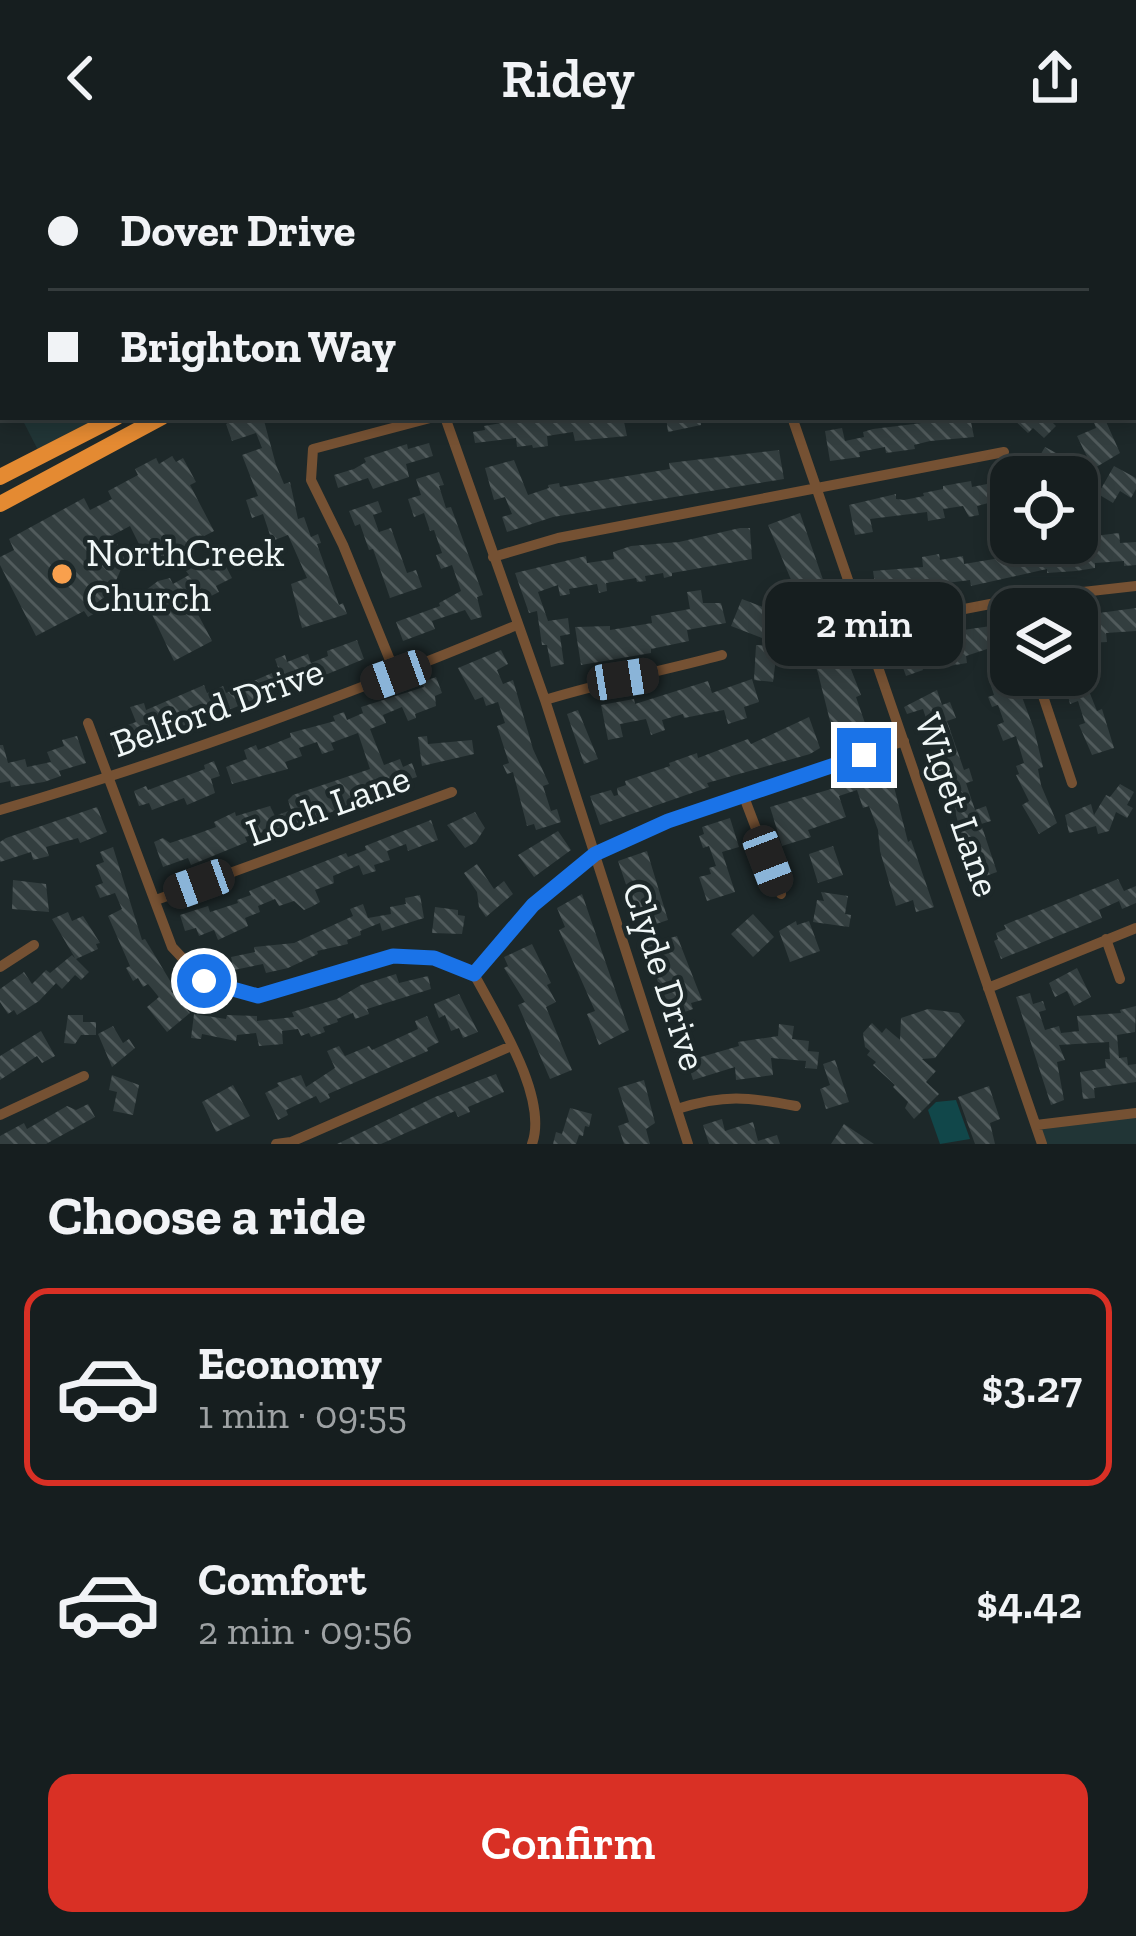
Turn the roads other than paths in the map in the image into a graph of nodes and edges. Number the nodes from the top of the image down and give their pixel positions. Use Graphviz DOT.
graph roads {
  1 [pos="111,420"];
  2 [pos="156,420"];
  3 [pos="423,420"];
  4 [pos="446,420"];
  5 [pos="793,420"];
  6 [pos="300,439"];
  7 [pos="313,449"];
  8 [pos="1004,452"];
  9 [pos="0,477"];
  10 [pos="816,490"];
  11 [pos="0,504"];
  12 [pos="494,557"];
  13 [pos="1136,586"];
  14 [pos="1098,592"];
  15 [pos="990,608"];
  16 [pos="517,625"];
  17 [pos="866,628"];
  18 [pos="722,655"];
  19 [pos="396,675"];
  20 [pos="1043,696"];
  21 [pos="545,700"];
  22 [pos="88,723"];
  23 [pos="904,741"];
  24 [pos="110,778"];
  25 [pos="1072,782"];
  26 [pos="452,792"];
  27 [pos="744,797"];
  28 [pos="0,810"];
  29 [pos="595,854"];
  30 [pos="781,893"];
  31 [pos="156,900"];
  32 [pos="1136,928"];
  33 [pos="1106,939"];
  34 [pos="34,945"];
  35 [pos="0,967"];
  36 [pos="474,974"];
  37 [pos="1120,979"];
  38 [pos="988,988"];
  39 [pos="511,1046"];
  40 [pos="84,1076"];
  41 [pos="796,1106"];
  42 [pos="677,1109"];
  43 [pos="1136,1113"];
  44 [pos="0,1115"];
  45 [pos="1036,1125"];
  46 [pos="276,1144"];
  47 [pos="532,1144"];
  48 [pos="688,1144"];
  49 [pos="1042,1144"];
  1 -- 9 [label="highway"];
  2 -- 11 [label="highway"];
  3 -- 7 [label="street"];
  4 -- 12 [label="street, Clyde Drive"];
  5 -- 10 [label="street, Wiget Lane"];
  6 -- 7 [label="street"];
  7 -- 19 [label="street"];
  8 -- 10 [label="street"];
  10 -- 12 [label="street"];
  10 -- 17 [label="street, Wiget Lane"];
  12 -- 16 [label="street, Clyde Drive"];
  13 -- 14 [label="street"];
  15 -- 17 [label="street"];
  16 -- 19 [label="street, Belford Drive"];
  16 -- 21 [label="street, Clyde Drive"];
  17 -- 23 [label="street, Wiget Lane"];
  18 -- 21 [label="street"];
  19 -- 24 [label="street, Belford Drive"];
  20 -- 25 [label="street"];
  21 -- 29 [label="street, Clyde Drive"];
  22 -- 24 [label="street"];
  23 -- 27 [label="street"];
  23 -- 38 [label="street, Wiget Lane"];
  24 -- 28 [label="street, Belford Drive"];
  24 -- 31 [label="street"];
  26 -- 31 [label="street, Loch Lane"];
  27 -- 29 [label="street"];
  27 -- 30 [label="street"];
  29 -- 36 [label="street"];
  29 -- 42 [label="street, Clyde Drive"];
  31 -- 36 [label="street"];
  32 -- 33 [label="street"];
  33 -- 37 [label="street"];
  33 -- 38 [label="street"];
  34 -- 35 [label="street"];
  36 -- 39 [label="street"];
  38 -- 45 [label="street, Wiget Lane"];
  39 -- 46 [label="street"];
  39 -- 47 [label="street"];
  40 -- 44 [label="street"];
  41 -- 42 [label="street"];
  42 -- 48 [label="street, Clyde Drive"];
  43 -- 45 [label="street"];
  45 -- 49 [label="street, Wiget Lane"];
}
